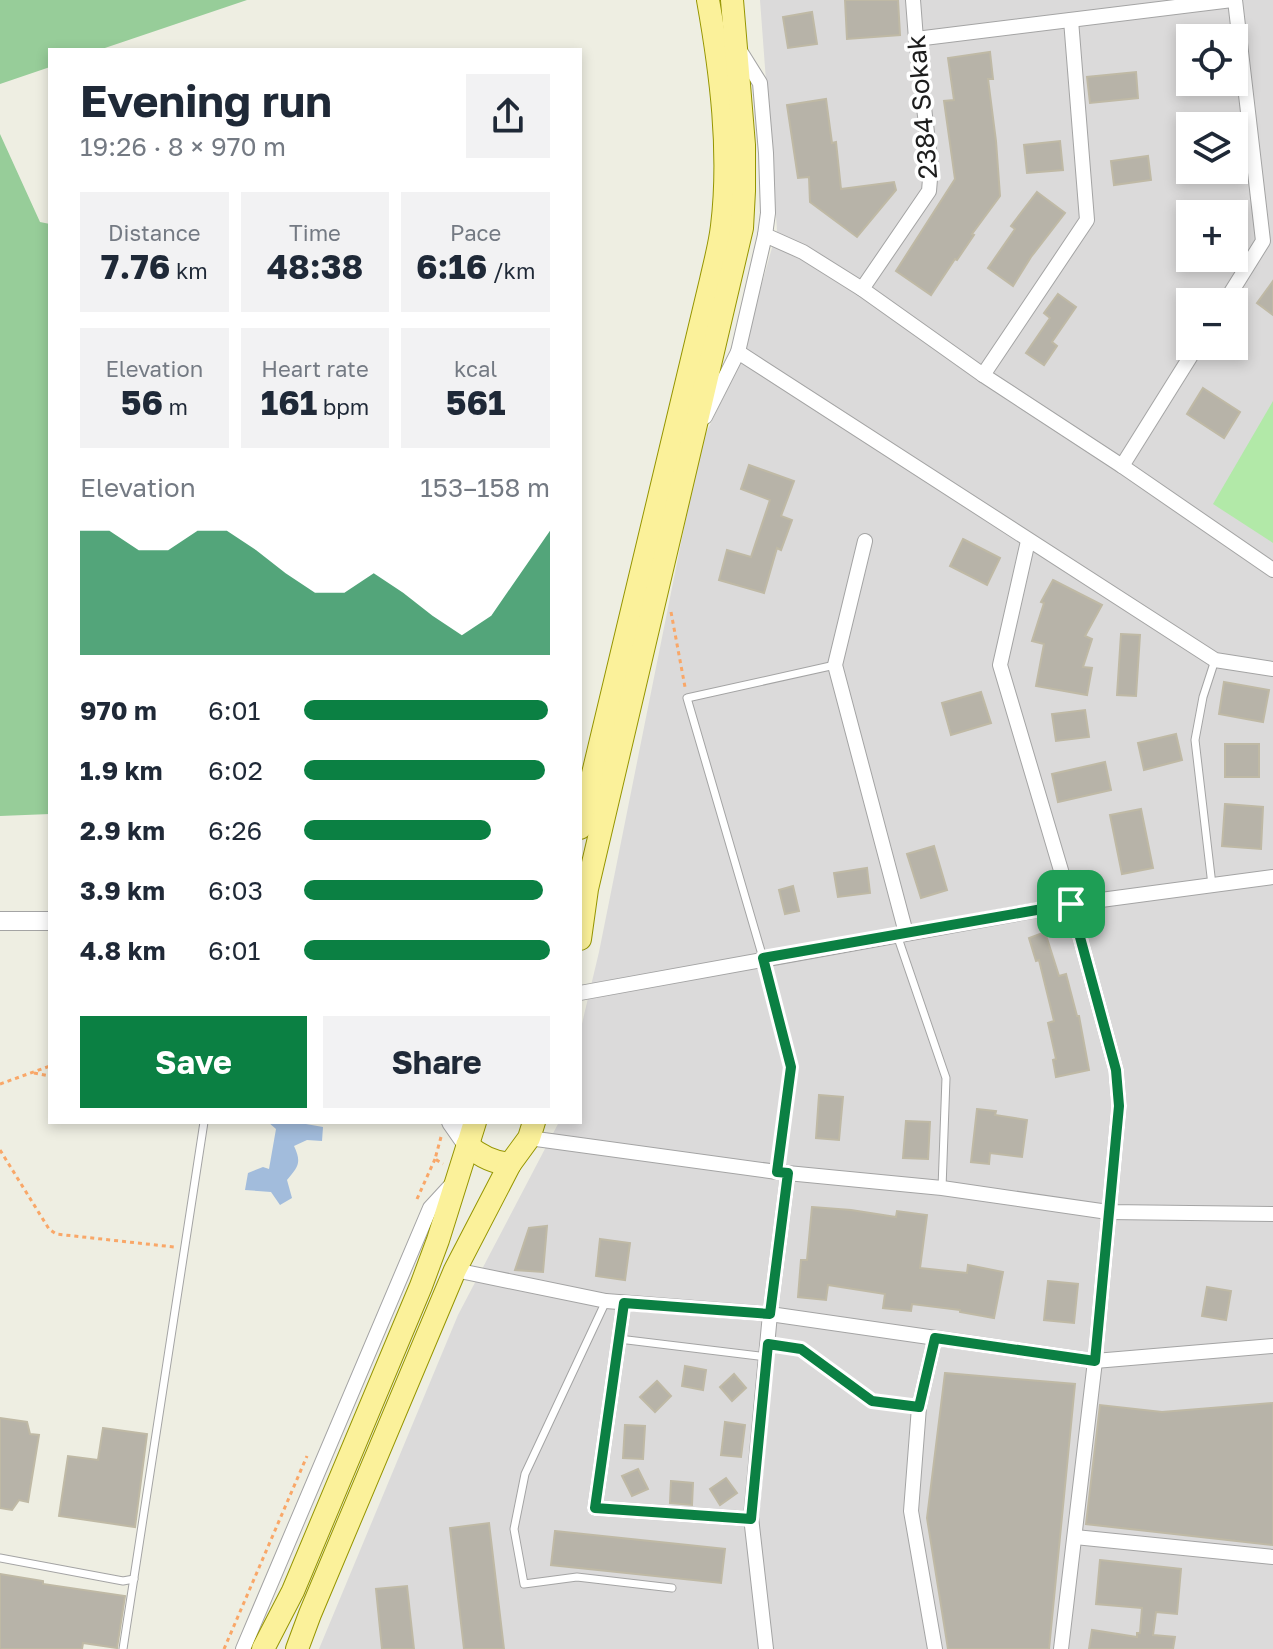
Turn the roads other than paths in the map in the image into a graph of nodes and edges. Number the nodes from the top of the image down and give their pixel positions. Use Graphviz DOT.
graph roads {
  1 [pos="708,0"];
  2 [pos="732,0"];
  3 [pos="913,0"];
  4 [pos="1233,0"];
  5 [pos="1071,20"];
  6 [pos="916,39"];
  7 [pos="735,43"];
  8 [pos="765,235"];
  9 [pos="1268,241"];
  10 [pos="1235,288"];
  11 [pos="862,289"];
  12 [pos="738,352"];
  13 [pos="1188,360"];
  14 [pos="983,375"];
  15 [pos="692,443"];
  16 [pos="1122,466"];
  17 [pos="865,541"];
  18 [pos="1028,541"];
  19 [pos="1273,570"];
  20 [pos="1215,660"];
  21 [pos="835,665"];
  22 [pos="1273,669"];
  23 [pos="582,820"];
  24 [pos="1273,877"];
  25 [pos="1212,885"];
  26 [pos="1071,904"];
  27 [pos="0,921"];
  28 [pos="48,921"];
  29 [pos="582,925"];
  30 [pos="901,934"];
  31 [pos="763,958"];
  32 [pos="582,993"];
  33 [pos="204,1124"];
  34 [pos="452,1124"];
  35 [pos="474,1124"];
  36 [pos="532,1130"];
  37 [pos="467,1145"];
  38 [pos="510,1164"];
  39 [pos="782,1172"];
  40 [pos="456,1180"];
  41 [pos="942,1188"];
  42 [pos="1108,1212"];
  43 [pos="1273,1214"];
  44 [pos="455,1270"];
  45 [pos="606,1301"];
  46 [pos="624,1303"];
  47 [pos="770,1314"];
  48 [pos="935,1338"];
  49 [pos="619,1339"];
  50 [pos="1273,1346"];
  51 [pos="767,1351"];
  52 [pos="1095,1361"];
  53 [pos="751,1519"];
  54 [pos="1075,1537"];
  55 [pos="1273,1557"];
  56 [pos="0,1558"];
  57 [pos="134,1579"];
  58 [pos="672,1588"];
  59 [pos="123,1649"];
  60 [pos="243,1649"];
  61 [pos="263,1649"];
  62 [pos="297,1649"];
  63 [pos="766,1649"];
  64 [pos="935,1649"];
  65 [pos="1061,1649"];
  1 -- 23 [label="main road"];
  2 -- 7 [label="main road"];
  3 -- 6 [label="street, 2384 Sokak"];
  4 -- 5 [label="street"];
  4 -- 9 [label="street"];
  5 -- 6 [label="street"];
  5 -- 14 [label="street"];
  6 -- 11 [label="street, 2384 Sokak"];
  7 -- 8 [label="street"];
  7 -- 15 [label="main road"];
  8 -- 11 [label="street"];
  8 -- 12 [label="street"];
  9 -- 10 [label="street"];
  11 -- 14 [label="street"];
  12 -- 15 [label="street"];
  12 -- 18 [label="street"];
  13 -- 16 [label="street"];
  14 -- 16 [label="street"];
  15 -- 29 [label="main road"];
  16 -- 19 [label="street"];
  17 -- 21 [label="street"];
  18 -- 20 [label="street"];
  18 -- 26 [label="street"];
  20 -- 22 [label="street"];
  20 -- 25 [label="lane"];
  21 -- 30 [label="street"];
  21 -- 31 [label="lane"];
  24 -- 25 [label="street"];
  25 -- 26 [label="street"];
  26 -- 30 [label="street"];
  26 -- 42 [label="street"];
  27 -- 28 [label="street"];
  30 -- 31 [label="street"];
  30 -- 41 [label="lane"];
  31 -- 32 [label="street"];
  31 -- 39 [label="lane"];
  33 -- 57 [label="lane"];
  34 -- 37 [label="street"];
  35 -- 37 [label="main road"];
  36 -- 38 [label="main road"];
  36 -- 39 [label="street"];
  37 -- 38 [label="main road"];
  37 -- 40 [label="main road"];
  38 -- 44 [label="main road"];
  39 -- 41 [label="street"];
  39 -- 47 [label="street"];
  40 -- 60 [label="street"];
  40 -- 61 [label="main road"];
  41 -- 42 [label="street"];
  42 -- 43 [label="street"];
  42 -- 52 [label="street"];
  44 -- 45 [label="street"];
  44 -- 62 [label="main road"];
  45 -- 46 [label="street"];
  45 -- 58 [label="lane"];
  46 -- 47 [label="street"];
  46 -- 49 [label="street"];
  47 -- 48 [label="street"];
  47 -- 51 [label="street"];
  48 -- 52 [label="street"];
  48 -- 64 [label="street"];
  49 -- 51 [label="lane"];
  49 -- 53 [label="street"];
  50 -- 52 [label="street"];
  51 -- 53 [label="street"];
  52 -- 54 [label="street"];
  53 -- 63 [label="street"];
  54 -- 55 [label="street"];
  54 -- 65 [label="street"];
  56 -- 57 [label="lane"];
  57 -- 59 [label="lane"];
}
